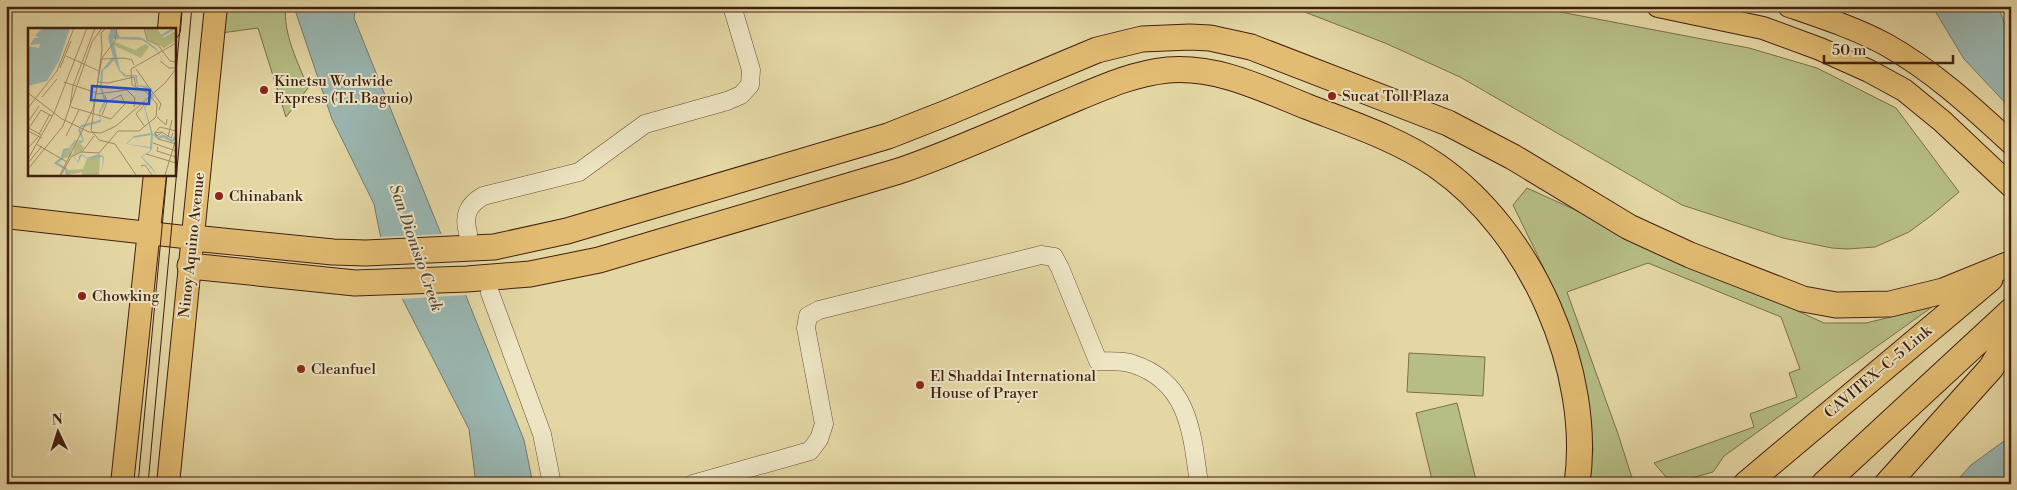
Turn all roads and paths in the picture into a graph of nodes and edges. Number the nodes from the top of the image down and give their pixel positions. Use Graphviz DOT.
graph roads {
  1 [pos="171,6"];
  2 [pos="216,6"];
  3 [pos="732,6"];
  4 [pos="1658,6"];
  5 [pos="1789,6"];
  6 [pos="169,28"];
  7 [pos="2011,143"];
  8 [pos="155,175"];
  9 [pos="2011,186"];
  10 [pos="6,217"];
  11 [pos="148,233"];
  12 [pos="192,238"];
  13 [pos="462,241"];
  14 [pos="2009,263"];
  15 [pos="190,266"];
  16 [pos="490,293"];
  17 [pos="2011,311"];
  18 [pos="2011,335"];
  19 [pos="122,484"];
  20 [pos="168,484"];
  21 [pos="552,484"];
  22 [pos="693,484"];
  23 [pos="1199,484"];
  24 [pos="1577,484"];
  25 [pos="1746,484"];
  26 [pos="1824,484"];
  27 [pos="1887,484"];
  1 -- 6 [label="main road"];
  2 -- 12 [label="main road, Ninoy Aquino Avenue"];
  3 -- 13 [label="street"];
  4 -- 9 [label="main road"];
  5 -- 7 [label="main road"];
  8 -- 11 [label="main road"];
  10 -- 11 [label="main road"];
  11 -- 12 [label="main road"];
  11 -- 15 [label="main road"];
  11 -- 19 [label="main road"];
  12 -- 13 [label="highway"];
  12 -- 15 [label="main road, Ninoy Aquino Avenue"];
  13 -- 14 [label="highway"];
  14 -- 25 [label="highway, CAVITEX–C-5 Link"];
  15 -- 20 [label="main road, Ninoy Aquino Avenue"];
  15 -- 24 [label="highway"];
  16 -- 21 [label="street"];
  17 -- 26 [label="highway"];
  18 -- 27 [label="highway"];
  22 -- 23 [label="street"];
}
